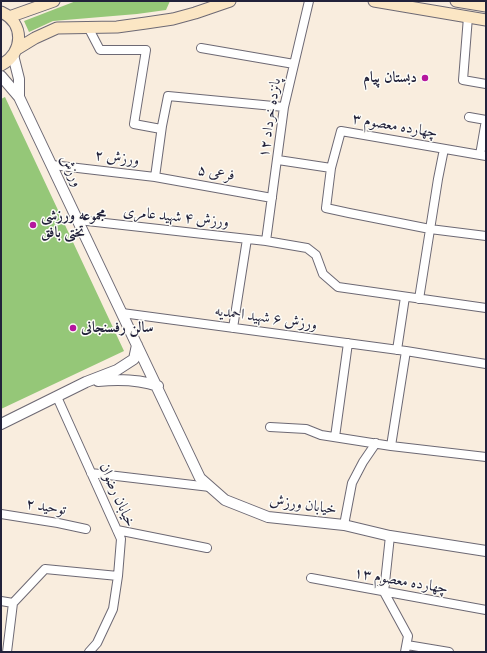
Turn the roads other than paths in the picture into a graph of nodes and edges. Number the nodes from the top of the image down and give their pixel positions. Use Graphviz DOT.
graph roads {
  1 [pos="54,1"];
  2 [pos="230,1"];
  3 [pos="309,1"];
  4 [pos="374,1"];
  5 [pos="456,1"];
  6 [pos="486,6"];
  7 [pos="5,15"];
  8 [pos="468,17"];
  9 [pos="486,20"];
  10 [pos="88,27"];
  11 [pos="201,48"];
  12 [pos="15,52"];
  13 [pos="294,64"];
  14 [pos="1,65"];
  15 [pos="1,76"];
  16 [pos="486,84"];
  17 [pos="19,97"];
  18 [pos="284,107"];
  19 [pos="469,116"];
  20 [pos="161,129"];
  21 [pos="444,149"];
  22 [pos="483,156"];
  23 [pos="278,160"];
  24 [pos="52,165"];
  25 [pos="331,168"];
  26 [pos="155,177"];
  27 [pos="272,198"];
  28 [pos="78,220"];
  29 [pos="430,229"];
  30 [pos="486,236"];
  31 [pos="247,239"];
  32 [pos="266,241"];
  33 [pos="405,297"];
  34 [pos="419,299"];
  35 [pos="486,308"];
  36 [pos="122,313"];
  37 [pos="233,328"];
  38 [pos="348,343"];
  39 [pos="137,345"];
  40 [pos="401,351"];
  41 [pos="486,364"];
  42 [pos="86,382"];
  43 [pos="158,386"];
  44 [pos="57,396"];
  45 [pos="1,424"];
  46 [pos="270,427"];
  47 [pos="335,437"];
  48 [pos="376,443"];
  49 [pos="391,446"];
  50 [pos="486,457"];
  51 [pos="91,473"];
  52 [pos="210,487"];
  53 [pos="1,514"];
  54 [pos="344,525"];
  55 [pos="86,529"];
  56 [pos="117,530"];
  57 [pos="390,536"];
  58 [pos="207,548"];
  59 [pos="486,551"];
  60 [pos="118,576"];
  61 [pos="311,578"];
  62 [pos="384,592"];
  63 [pos="1,602"];
  64 [pos="14,603"];
  65 [pos="486,610"];
  66 [pos="406,648"];
  67 [pos="7,652"];
  68 [pos="89,652"];
  69 [pos="448,652"];
  1 -- 7 [label="main road"];
  2 -- 10 [label="main road"];
  3 -- 13 [label="street, پانزده خرداد ۱۲"];
  4 -- 8 [label="main road"];
  5 -- 6 [label="main road"];
  7 -- 12 [label="main road"];
  8 -- 9 [label="main road"];
  8 -- 16 [label="street"];
  10 -- 12 [label="main road"];
  10 -- 20 [label="street"];
  11 -- 13 [label="street"];
  12 -- 14 [label="main road"];
  12 -- 17 [label="street, ورزش"];
  13 -- 18 [label="street, پانزده خرداد ۱۲"];
  15 -- 17 [label="street, ورزش"];
  17 -- 24 [label="street, ورزش"];
  18 -- 20 [label="street"];
  18 -- 23 [label="street, پانزده خرداد ۱۲"];
  19 -- 22 [label="street"];
  20 -- 26 [label="street"];
  21 -- 22 [label="street, چهارده معصوم ۳"];
  21 -- 25 [label="street, چهارده معصوم ۳"];
  21 -- 29 [label="street"];
  23 -- 25 [label="street"];
  23 -- 27 [label="street, پانزده خرداد ۱۲"];
  24 -- 26 [label="street, ورزش ۲"];
  24 -- 28 [label="street, ورزش"];
  25 -- 29 [label="street"];
  26 -- 27 [label="street, فرعی ۵"];
  27 -- 32 [label="street, پانزده خرداد ۱۲"];
  28 -- 31 [label="street, ورزش ۴ شهید عامری"];
  28 -- 36 [label="street, ورزش"];
  29 -- 30 [label="street"];
  29 -- 34 [label="street"];
  31 -- 32 [label="street, ورزش ۴ شهید عامری"];
  31 -- 37 [label="street, ورزش ۴ شهید عامری"];
  32 -- 33 [label="street, ورزش ۴ شهید عامری"];
  33 -- 34 [label="street, ورزش ۴ شهید عامری"];
  33 -- 40 [label="street"];
  34 -- 35 [label="street, ورزش ۴ شهید عامری"];
  36 -- 37 [label="street, ورزش ۶ شهید احمدیه"];
  36 -- 39 [label="street, ورزش"];
  37 -- 38 [label="street, ورزش ۶ شهید احمدیه"];
  38 -- 40 [label="street, ورزش ۶ شهید احمدیه"];
  38 -- 47 [label="street"];
  39 -- 42 [label="street"];
  39 -- 43 [label="street, خیابان ورزش"];
  40 -- 41 [label="street, ورزش ۶ شهید احمدیه"];
  40 -- 49 [label="street"];
  42 -- 43 [label="street"];
  42 -- 44 [label="street"];
  43 -- 52 [label="street, خیابان ورزش"];
  44 -- 45 [label="street"];
  44 -- 51 [label="street, خیابان رضوان"];
  46 -- 47 [label="street"];
  47 -- 48 [label="street"];
  48 -- 49 [label="street"];
  48 -- 54 [label="street"];
  49 -- 50 [label="street"];
  51 -- 52 [label="street"];
  51 -- 56 [label="street, خیابان رضوان"];
  52 -- 54 [label="street, خیابان ورزش"];
  53 -- 55 [label="street, توحید ۲"];
  54 -- 57 [label="street, خیابان ورزش"];
  56 -- 58 [label="street"];
  56 -- 60 [label="street, خیابان رضوان"];
  57 -- 59 [label="street, خیابان ورزش"];
  57 -- 62 [label="street"];
  60 -- 64 [label="street"];
  60 -- 68 [label="street, خیابان رضوان"];
  61 -- 62 [label="street, چهارده معصوم ۱۳"];
  62 -- 65 [label="street, چهارده معصوم ۱۳"];
  62 -- 66 [label="street"];
  63 -- 64 [label="street"];
  64 -- 67 [label="street"];
  66 -- 69 [label="street"];
}
